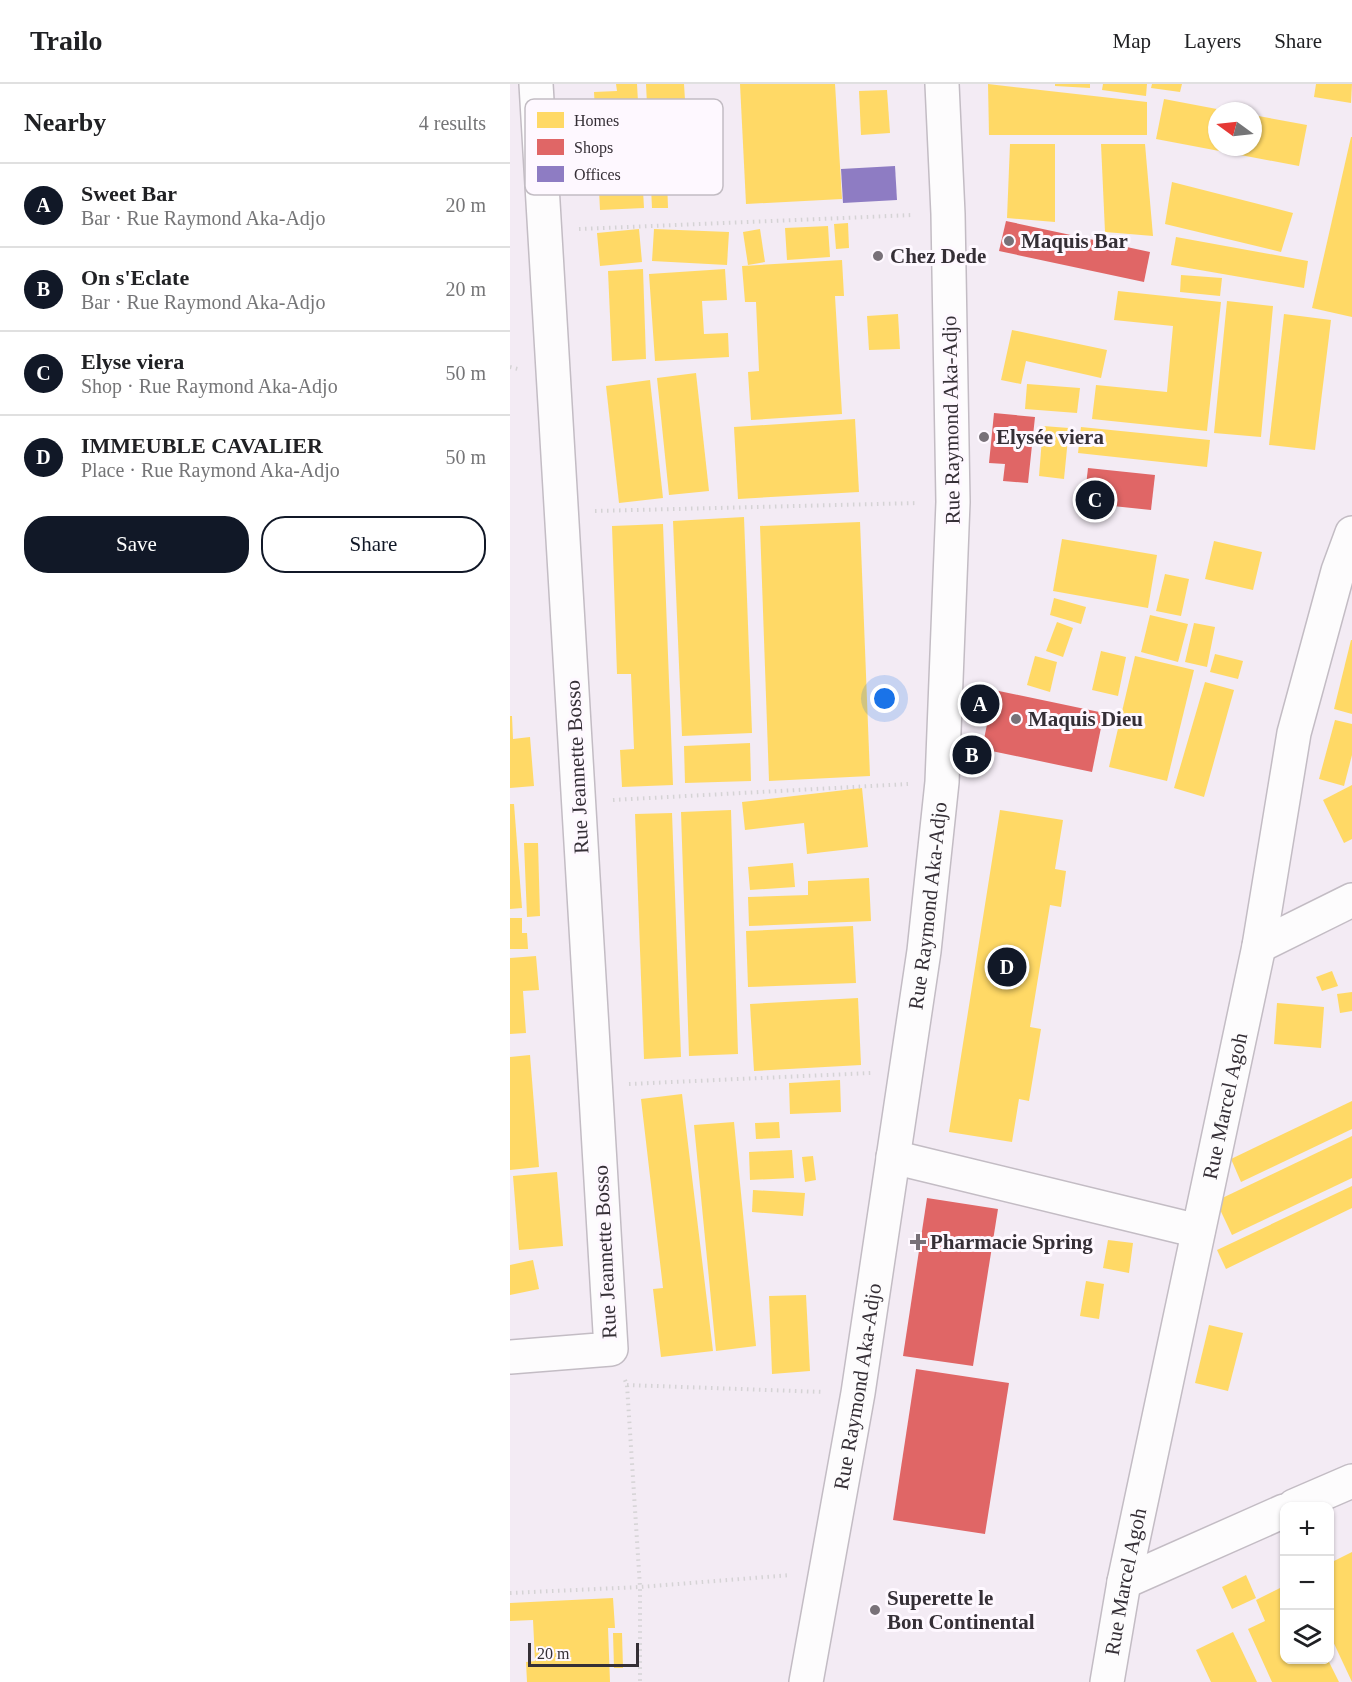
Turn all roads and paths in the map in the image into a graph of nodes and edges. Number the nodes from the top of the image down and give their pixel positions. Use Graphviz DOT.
graph roads {
  1 [pos="536,84"];
  2 [pos="942,84"];
  3 [pos="537,99"];
  4 [pos="543,195"];
  5 [pos="948,214"];
  6 [pos="545,230"];
  7 [pos="953,502"];
  8 [pos="561,512"];
  9 [pos="1352,533"];
  10 [pos="942,782"];
  11 [pos="579,801"];
  12 [pos="1352,900"];
  13 [pos="1259,946"];
  14 [pos="906,1072"];
  15 [pos="596,1085"];
  16 [pos="893,1157"];
  17 [pos="1198,1231"];
  18 [pos="611,1349"];
  19 [pos="510,1357"];
  20 [pos="627,1386"];
  21 [pos="858,1393"];
  22 [pos="1352,1481"];
  23 [pos="1303,1502"];
  24 [pos="1280,1513"];
  25 [pos="825,1572"];
  26 [pos="1124,1582"];
  27 [pos="640,1587"];
  28 [pos="510,1593"];
  29 [pos="640,1682"];
  30 [pos="806,1682"];
  31 [pos="1107,1682"];
  1 -- 3 [label="street, Rue Jeannette Bosso"];
  2 -- 5 [label="street, Rue Raymond Aka-Adjo"];
  4 -- 6 [label="street, Rue Jeannette Bosso"];
  5 -- 6 [label="path"];
  5 -- 7 [label="street, Rue Raymond Aka-Adjo"];
  6 -- 8 [label="street, Rue Jeannette Bosso"];
  7 -- 8 [label="path"];
  7 -- 10 [label="street, Rue Raymond Aka-Adjo"];
  8 -- 11 [label="street, Rue Jeannette Bosso"];
  9 -- 13 [label="street, Rue Marcel Agoh"];
  10 -- 11 [label="path"];
  10 -- 14 [label="street, Rue Raymond Aka-Adjo"];
  11 -- 15 [label="street, Rue Jeannette Bosso"];
  12 -- 13 [label="street"];
  13 -- 17 [label="street, Rue Marcel Agoh"];
  14 -- 15 [label="path"];
  14 -- 16 [label="street, Rue Raymond Aka-Adjo"];
  15 -- 18 [label="street, Rue Jeannette Bosso"];
  16 -- 17 [label="street"];
  16 -- 21 [label="street, Rue Raymond Aka-Adjo"];
  17 -- 26 [label="street, Rue Marcel Agoh"];
  18 -- 19 [label="street, Rue Jeannette Bosso"];
  18 -- 20 [label="path"];
  20 -- 21 [label="path"];
  20 -- 27 [label="path"];
  21 -- 25 [label="street, Rue Raymond Aka-Adjo"];
  22 -- 23 [label="street"];
  24 -- 26 [label="street"];
  25 -- 27 [label="path"];
  25 -- 30 [label="street, Rue Raymond Aka-Adjo"];
  26 -- 31 [label="street, Rue Marcel Agoh"];
  27 -- 28 [label="path"];
  27 -- 29 [label="path"];
}
